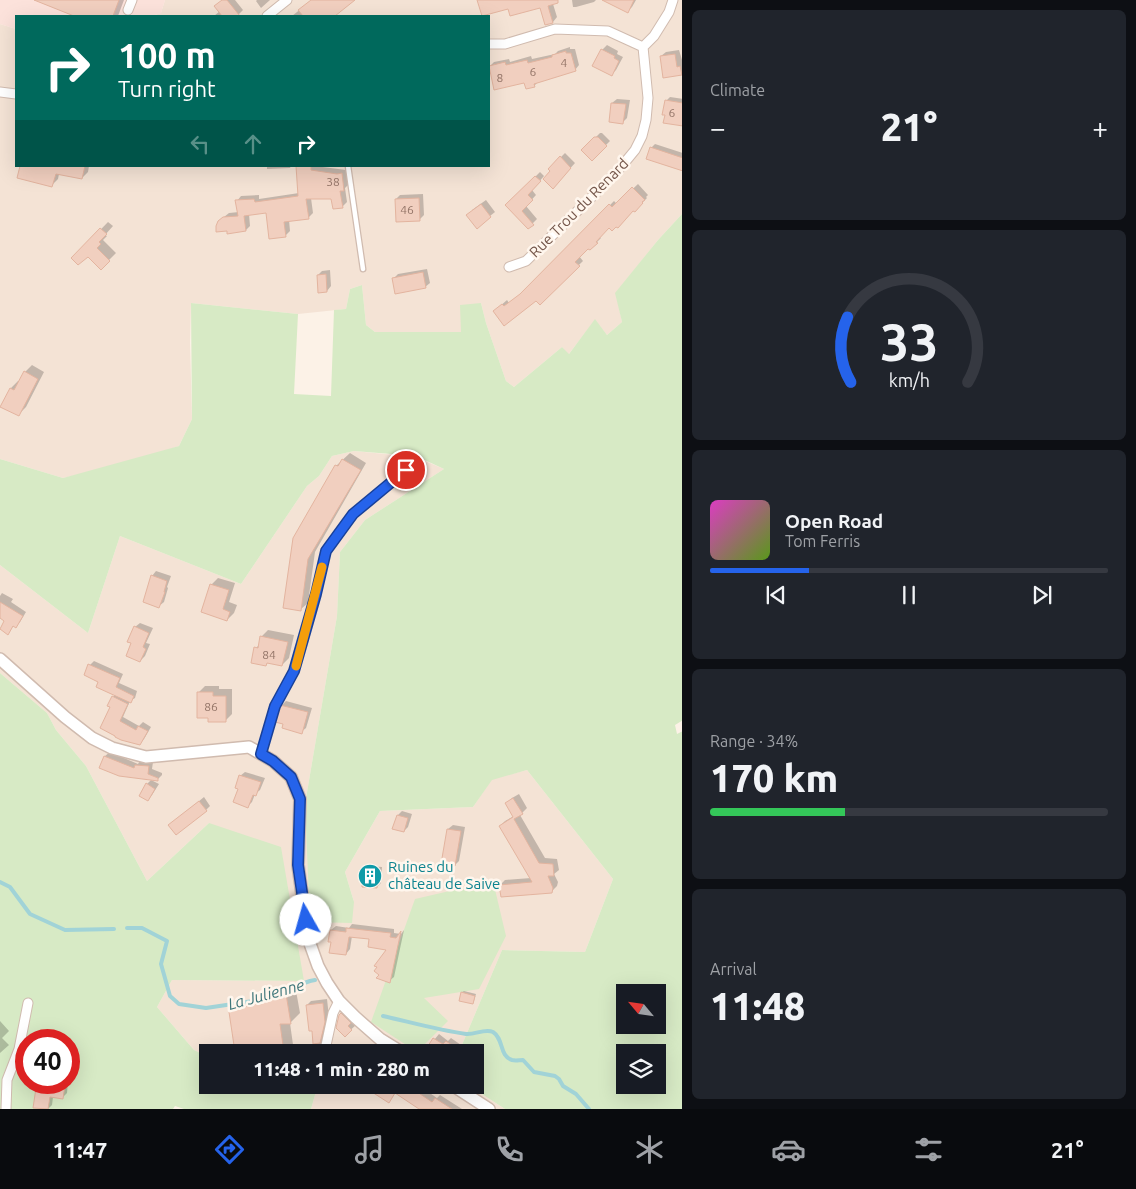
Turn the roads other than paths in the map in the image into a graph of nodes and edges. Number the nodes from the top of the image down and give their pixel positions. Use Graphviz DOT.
graph roads {
  1 [pos="132,0"];
  2 [pos="287,0"];
  3 [pos="674,0"];
  4 [pos="128,10"];
  5 [pos="268,15"];
  6 [pos="490,44"];
  7 [pos="643,47"];
  8 [pos="0,92"];
  9 [pos="15,94"];
  10 [pos="348,167"];
  11 [pos="509,267"];
  12 [pos="363,269"];
  13 [pos="406,470"];
  14 [pos="0,658"];
  15 [pos="261,754"];
  16 [pos="339,1001"];
  17 [pos="28,1003"];
  18 [pos="326,1044"];
  19 [pos="389,1044"];
  20 [pos="466,1094"];
  21 [pos="6,1109"];
  22 [pos="489,1109"];
  1 -- 4 [label="street"];
  2 -- 5 [label="street"];
  3 -- 7 [label="street"];
  6 -- 7 [label="street"];
  7 -- 11 [label="street, Rue Trou du Renard"];
  8 -- 9 [label="street"];
  10 -- 12 [label="lane"];
  13 -- 15 [label="lane"];
  14 -- 15 [label="street"];
  15 -- 16 [label="street"];
  16 -- 18 [label="street"];
  16 -- 19 [label="street"];
  17 -- 21 [label="street"];
  20 -- 22 [label="street"];
}
